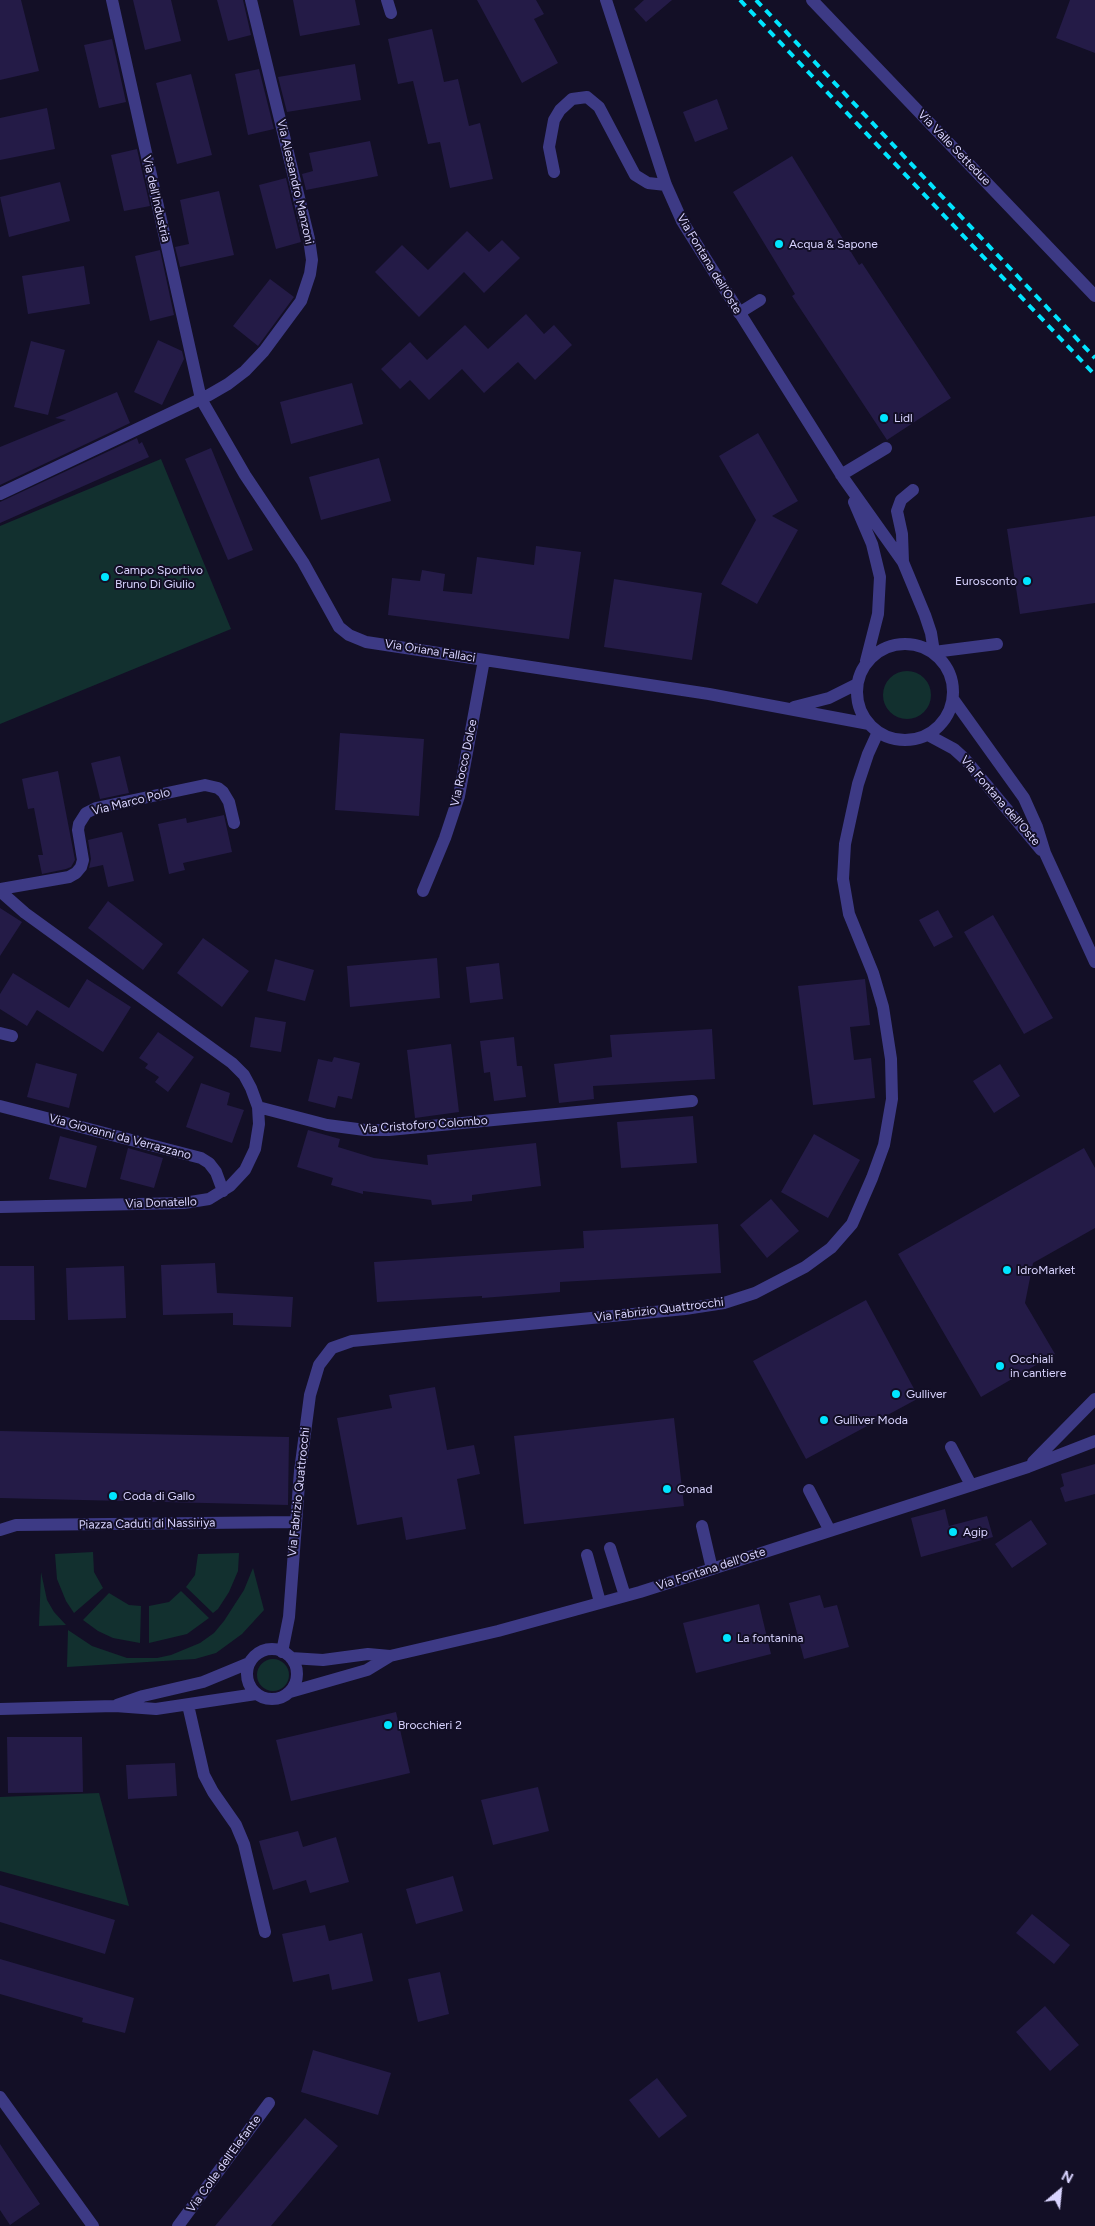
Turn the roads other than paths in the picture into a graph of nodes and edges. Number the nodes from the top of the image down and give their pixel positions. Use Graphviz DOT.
graph roads {
  1 [pos="112,0"];
  2 [pos="252,0"];
  3 [pos="387,0"];
  4 [pos="606,0"];
  5 [pos="812,0"];
  6 [pos="391,13"];
  7 [pos="554,172"];
  8 [pos="666,185"];
  9 [pos="1095,296"];
  10 [pos="760,300"];
  11 [pos="739,313"];
  12 [pos="201,399"];
  13 [pos="886,448"];
  14 [pos="843,477"];
  15 [pos="913,490"];
  16 [pos="0,494"];
  17 [pos="903,562"];
  18 [pos="996,644"];
  19 [pos="958,648"];
  20 [pos="934,652"];
  21 [pos="484,660"];
  22 [pos="865,664"];
  23 [pos="946,665"];
  24 [pos="857,684"];
  25 [pos="953,699"];
  26 [pos="789,708"];
  27 [pos="873,728"];
  28 [pos="928,735"];
  29 [pos="234,823"];
  30 [pos="1044,853"];
  31 [pos="0,890"];
  32 [pos="423,891"];
  33 [pos="1095,962"];
  34 [pos="692,1101"];
  35 [pos="0,1106"];
  36 [pos="258,1107"];
  37 [pos="223,1191"];
  38 [pos="0,1207"];
  39 [pos="1095,1399"];
  40 [pos="1095,1441"];
  41 [pos="951,1447"];
  42 [pos="1028,1467"];
  43 [pos="971,1485"];
  44 [pos="808,1490"];
  45 [pos="295,1522"];
  46 [pos="702,1526"];
  47 [pos="0,1530"];
  48 [pos="830,1531"];
  49 [pos="610,1548"];
  50 [pos="587,1555"];
  51 [pos="712,1569"];
  52 [pos="625,1596"];
  53 [pos="600,1602"];
  54 [pos="287,1655"];
  55 [pos="390,1656"];
  56 [pos="249,1663"];
  57 [pos="290,1692"];
  58 [pos="256,1694"];
  59 [pos="188,1705"];
  60 [pos="115,1706"];
  61 [pos="0,1709"];
  62 [pos="265,1932"];
  63 [pos="0,2097"];
  64 [pos="269,2103"];
  65 [pos="93,2226"];
  66 [pos="178,2226"];
  1 -- 12 [label="street, Via dell'Industria"];
  2 -- 12 [label="street, Via Alessandro Manzoni"];
  3 -- 6 [label="street"];
  4 -- 8 [label="street, Via Fontana dell'Oste"];
  5 -- 9 [label="street, Via Valle Settedue"];
  7 -- 8 [label="street"];
  8 -- 11 [label="street, Via Fontana dell'Oste"];
  10 -- 11 [label="street"];
  11 -- 14 [label="street, Via Fontana dell'Oste"];
  12 -- 16 [label="street, Via Alessandro Manzoni"];
  12 -- 21 [label="street, Via Oriana Fallaci"];
  13 -- 14 [label="street"];
  14 -- 17 [label="street, Via Fontana dell'Oste"];
  14 -- 22 [label="street, Via Fontana dell'Oste"];
  15 -- 17 [label="street"];
  17 -- 20 [label="street, Via Fontana dell'Oste"];
  18 -- 19 [label="street"];
  19 -- 20 [label="street"];
  19 -- 23 [label="street"];
  20 -- 22 [label="street"];
  20 -- 23 [label="street"];
  21 -- 26 [label="street, Via Oriana Fallaci"];
  21 -- 32 [label="street, Via Rocco Dolce"];
  22 -- 24 [label="street"];
  23 -- 25 [label="street"];
  24 -- 26 [label="street, Via Oriana Fallaci"];
  24 -- 27 [label="street"];
  25 -- 28 [label="street"];
  25 -- 30 [label="street, Via Fontana dell'Oste"];
  26 -- 27 [label="street, Via Oriana Fallaci"];
  27 -- 28 [label="street"];
  27 -- 45 [label="street, Via Fabrizio Quattrocchi"];
  28 -- 30 [label="street, Via Fontana dell'Oste"];
  29 -- 31 [label="street, Via Marco Polo"];
  30 -- 33 [label="street, Via Fontana dell'Oste"];
  31 -- 36 [label="street"];
  34 -- 36 [label="street, Via Cristoforo Colombo"];
  35 -- 37 [label="street, Via Giovanni da Verrazzano"];
  36 -- 37 [label="street, Via Donatello"];
  37 -- 38 [label="street, Via Donatello"];
  39 -- 42 [label="street, Via Fontana dell'Oste"];
  40 -- 42 [label="street, Via Fontana dell'Oste"];
  41 -- 43 [label="street"];
  42 -- 43 [label="street, Via Fontana dell'Oste"];
  43 -- 48 [label="street, Via Fontana dell'Oste"];
  44 -- 48 [label="street"];
  45 -- 47 [label="street, Piazza Caduti di Nassiriya"];
  45 -- 54 [label="street, Via Fabrizio Quattrocchi"];
  46 -- 51 [label="street"];
  48 -- 51 [label="street, Via Fontana dell'Oste"];
  49 -- 52 [label="street"];
  50 -- 53 [label="street"];
  51 -- 52 [label="street, Via Fontana dell'Oste"];
  52 -- 53 [label="street, Via Fontana dell'Oste"];
  53 -- 55 [label="street, Via Fontana dell'Oste"];
  54 -- 55 [label="street, Via Fontana dell'Oste"];
  54 -- 56 [label="street"];
  54 -- 57 [label="street"];
  55 -- 57 [label="street, Via Fontana dell'Oste"];
  56 -- 58 [label="street"];
  56 -- 60 [label="street"];
  57 -- 58 [label="street"];
  58 -- 59 [label="street"];
  59 -- 60 [label="street"];
  59 -- 62 [label="street"];
  60 -- 61 [label="street"];
  63 -- 65 [label="street"];
  64 -- 66 [label="street, Via Colle dell'Elefante"];
}
